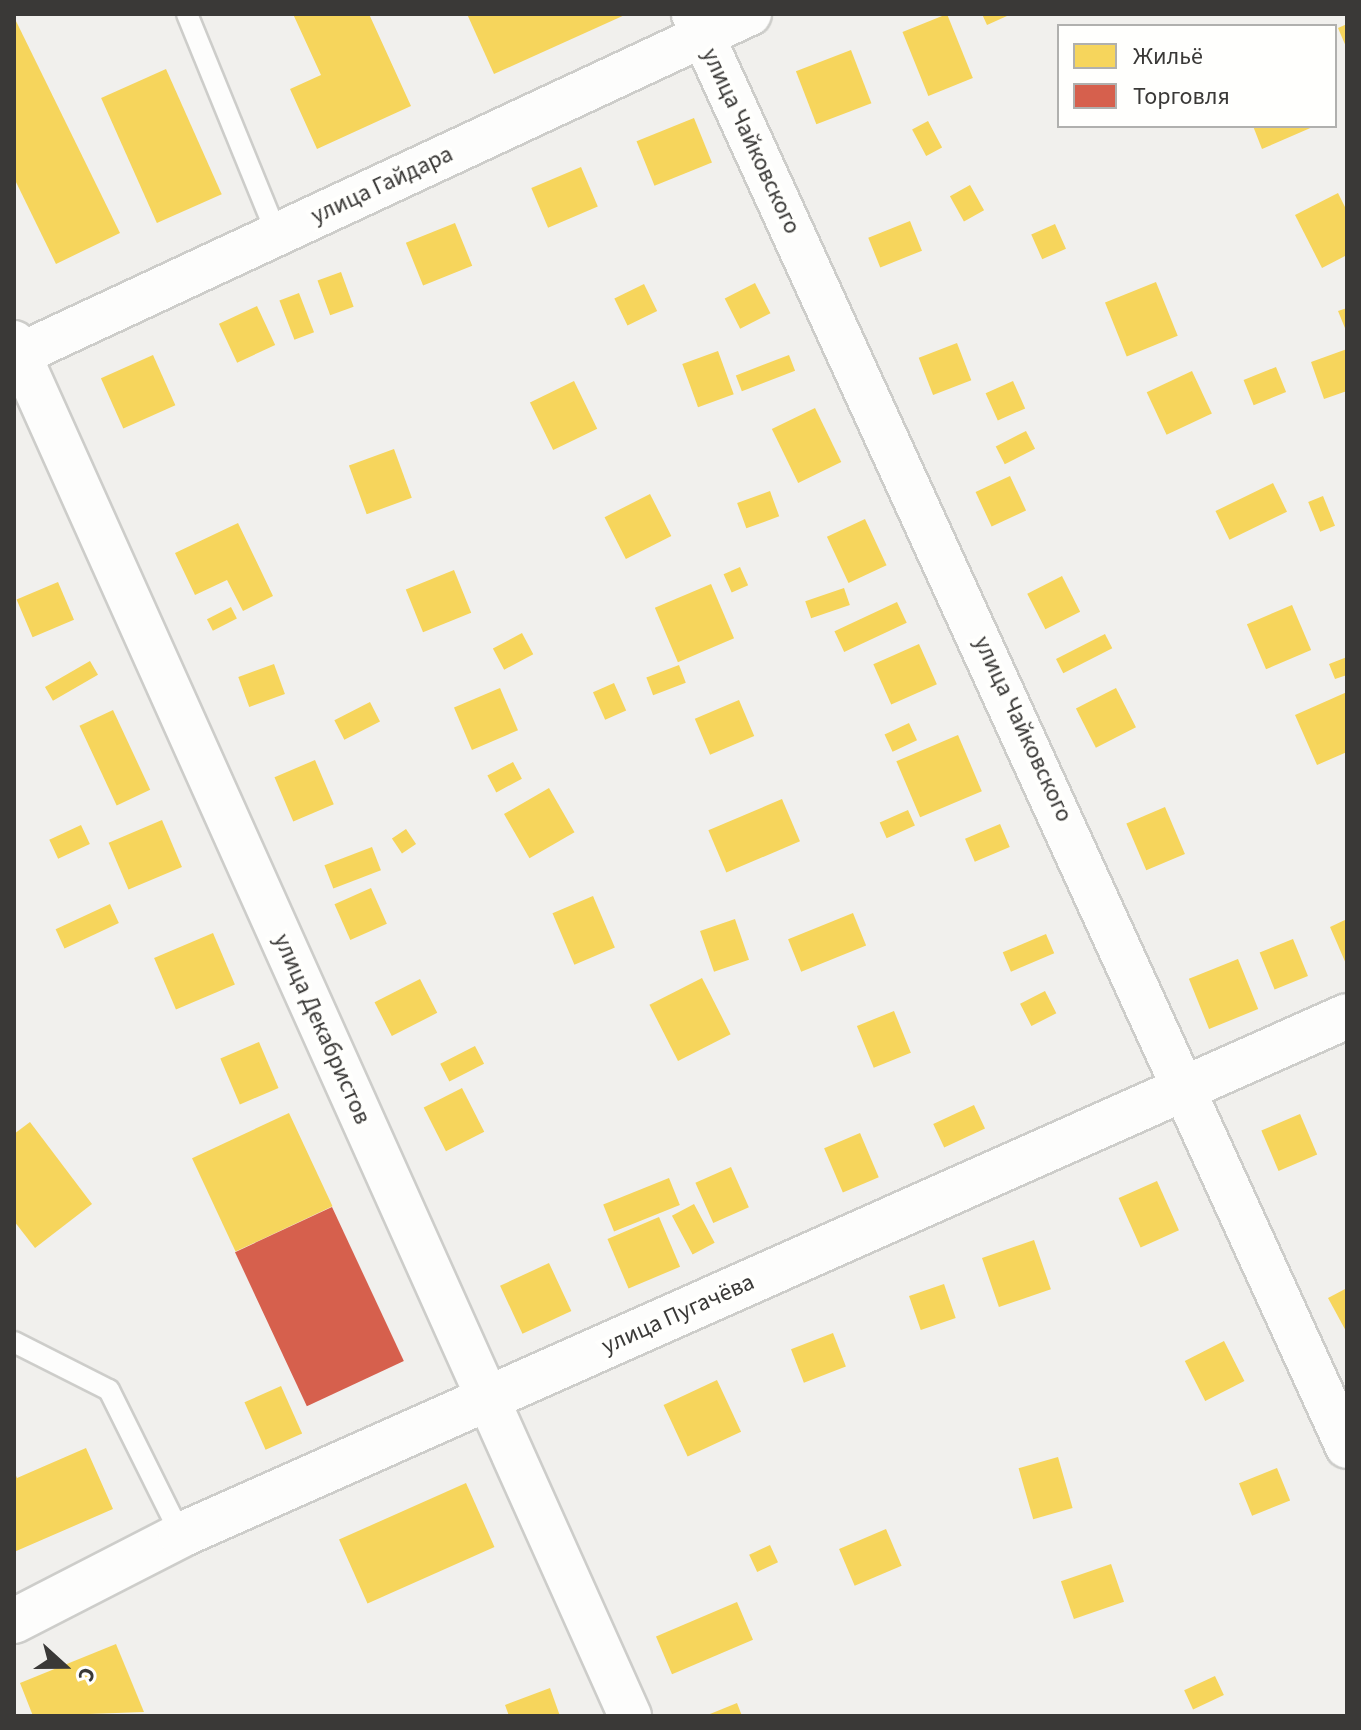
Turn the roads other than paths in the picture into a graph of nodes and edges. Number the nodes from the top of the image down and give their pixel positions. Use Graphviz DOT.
graph roads {
  1 [pos="187,14"];
  2 [pos="750,14"];
  3 [pos="697,24"];
  4 [pos="277,234"];
  5 [pos="16,351"];
  6 [pos="1347,1016"];
  7 [pos="1188,1087"];
  8 [pos="14,1342"];
  9 [pos="486,1399"];
  10 [pos="1347,1447"];
  11 [pos="181,1535"];
  12 [pos="14,1621"];
  13 [pos="630,1716"];
  1 -- 4 [label="lane"];
  2 -- 3 [label="street, улица Гайдара"];
  3 -- 4 [label="street, улица Гайдара"];
  3 -- 7 [label="street, улица Чайковского"];
  4 -- 5 [label="street, улица Гайдара"];
  5 -- 9 [label="street, улица Декабристов"];
  6 -- 7 [label="street, улица Пугачёва"];
  7 -- 9 [label="street, улица Пугачёва"];
  7 -- 10 [label="street, улица Чайковского"];
  8 -- 11 [label="lane"];
  9 -- 11 [label="street, улица Пугачёва"];
  9 -- 13 [label="street, улица Декабристов"];
  11 -- 12 [label="street, улица Пугачёва"];
}
